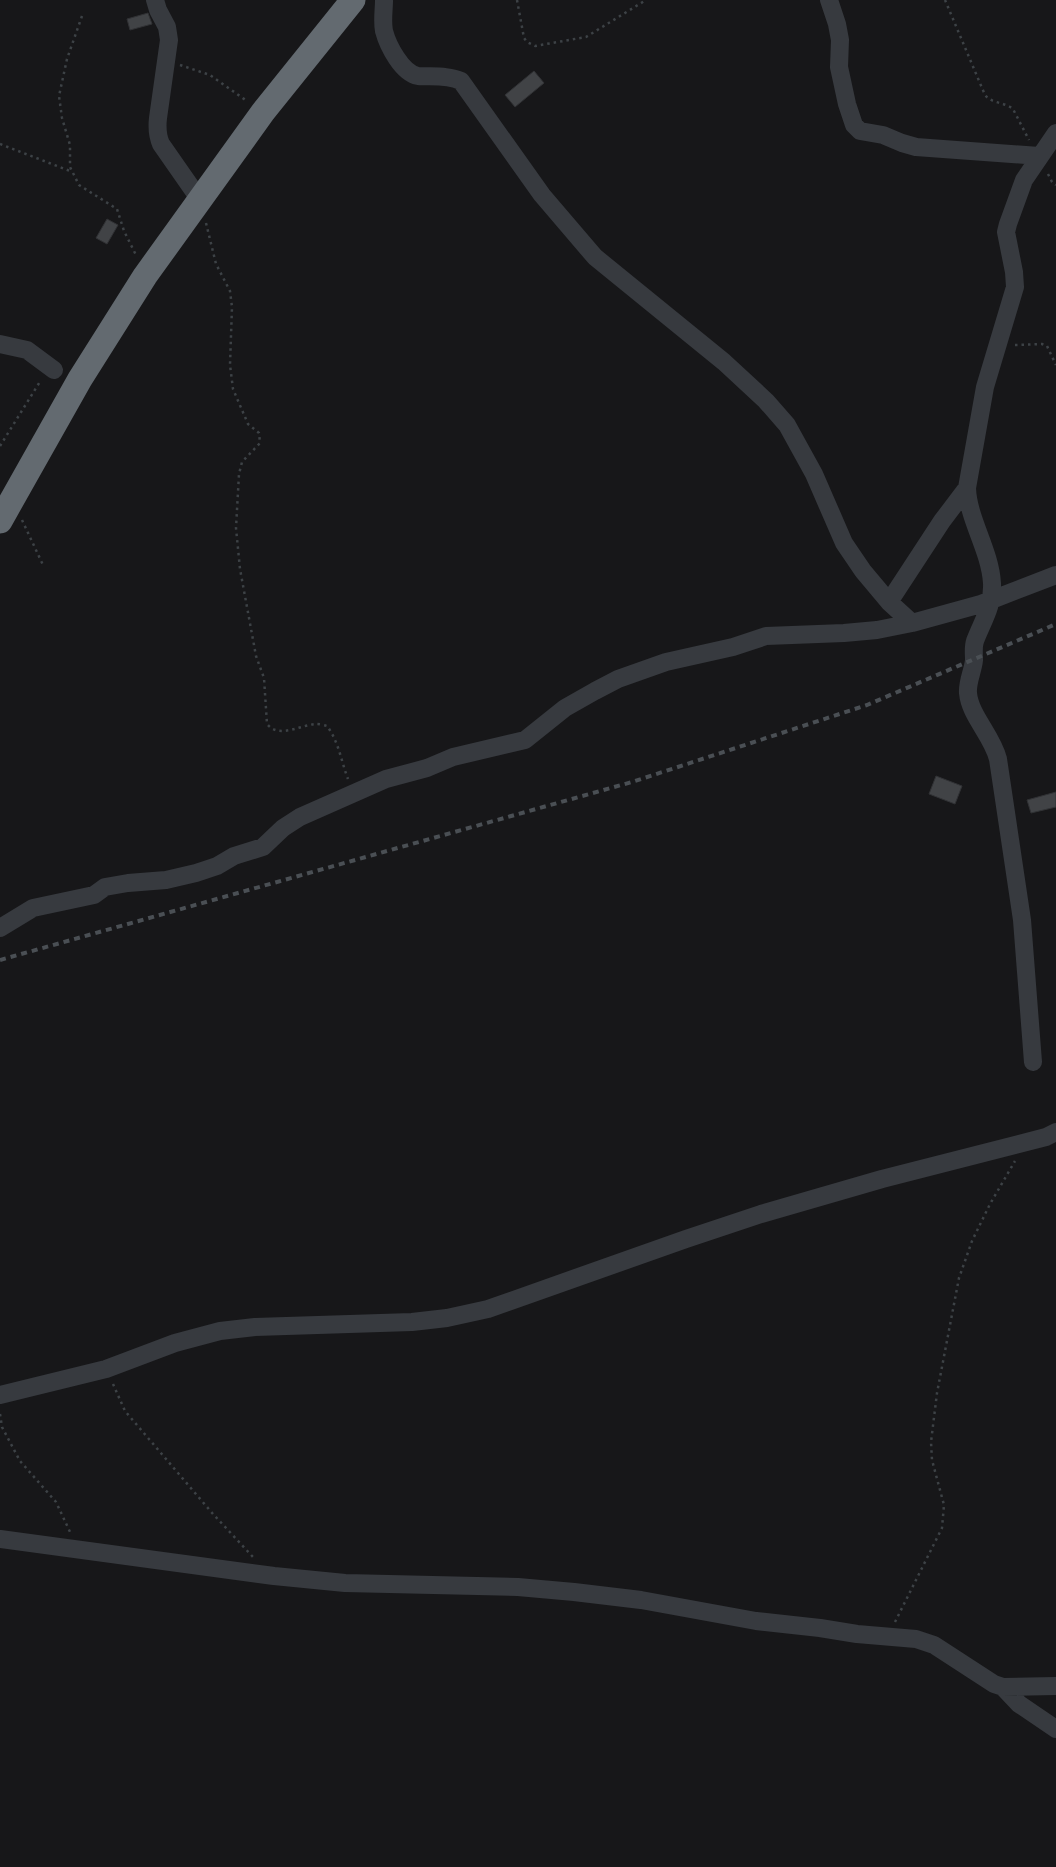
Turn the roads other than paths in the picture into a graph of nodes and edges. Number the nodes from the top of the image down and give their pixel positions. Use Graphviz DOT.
graph roads {
  1 [pos="155,0"];
  2 [pos="353,0"];
  3 [pos="384,0"];
  4 [pos="829,0"];
  5 [pos="1056,133"];
  6 [pos="1038,156"];
  7 [pos="200,200"];
  8 [pos="0,344"];
  9 [pos="54,370"];
  10 [pos="967,488"];
  11 [pos="0,521"];
  12 [pos="1056,574"];
  13 [pos="992,600"];
  14 [pos="889,602"];
  15 [pos="912,623"];
  16 [pos="0,928"];
  17 [pos="1033,1062"];
  18 [pos="1056,1132"];
  19 [pos="0,1395"];
  20 [pos="0,1539"];
  21 [pos="1056,1686"];
  22 [pos="1003,1687"];
  23 [pos="1056,1729"];
  1 -- 7 [label="street"];
  2 -- 7 [label="highway"];
  3 -- 14 [label="street"];
  4 -- 6 [label="street"];
  5 -- 6 [label="street"];
  6 -- 10 [label="street"];
  7 -- 11 [label="highway"];
  8 -- 9 [label="street"];
  10 -- 13 [label="street"];
  10 -- 14 [label="street"];
  12 -- 13 [label="street"];
  13 -- 15 [label="street"];
  13 -- 17 [label="street"];
  14 -- 15 [label="street"];
  15 -- 16 [label="street"];
  18 -- 19 [label="street"];
  20 -- 22 [label="street"];
  21 -- 22 [label="street"];
  22 -- 23 [label="street"];
}
